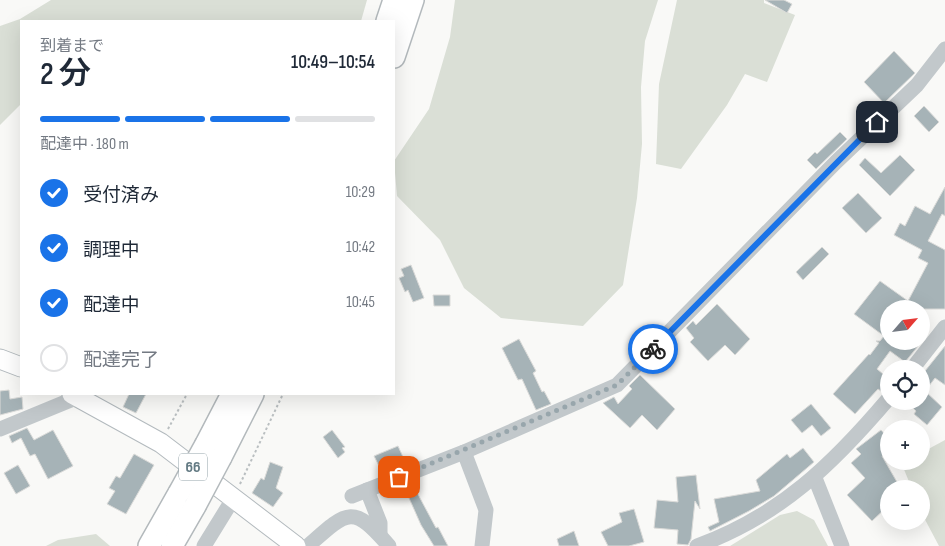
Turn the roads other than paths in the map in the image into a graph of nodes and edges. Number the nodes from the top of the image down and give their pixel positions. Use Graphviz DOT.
graph roads {
  1 [pos="394,0"];
  2 [pos="414,0"];
  3 [pos="386,20"];
  4 [pos="945,49"];
  5 [pos="395,55"];
  6 [pos="945,327"];
  7 [pos="0,359"];
  8 [pos="919,360"];
  9 [pos="20,367"];
  10 [pos="75,395"];
  11 [pos="232,395"];
  12 [pos="252,395"];
  13 [pos="880,408"];
  14 [pos="0,429"];
  15 [pos="214,450"];
  16 [pos="464,452"];
  17 [pos="815,478"];
  18 [pos="367,490"];
  19 [pos="352,496"];
  20 [pos="233,499"];
  21 [pos="187,500"];
  22 [pos="385,540"];
  23 [pos="149,546"];
  24 [pos="172,546"];
  25 [pos="204,546"];
  26 [pos="296,546"];
  27 [pos="308,546"];
  28 [pos="482,546"];
  29 [pos="697,546"];
  30 [pos="842,546"];
  1 -- 3 [label="highway"];
  2 -- 5 [label="highway"];
  4 -- 16 [label="street"];
  6 -- 8 [label="street"];
  7 -- 9 [label="main road"];
  10 -- 14 [label="street"];
  10 -- 20 [label="main road, 66"];
  11 -- 15 [label="highway"];
  12 -- 15 [label="highway"];
  13 -- 17 [label="street"];
  15 -- 21 [label="highway, bridge"];
  16 -- 18 [label="street"];
  16 -- 28 [label="street"];
  17 -- 29 [label="street"];
  17 -- 30 [label="street"];
  18 -- 19 [label="street"];
  18 -- 22 [label="street"];
  20 -- 25 [label="street"];
  20 -- 26 [label="main road, 66"];
  21 -- 23 [label="highway"];
  21 -- 24 [label="highway"];
  22 -- 27 [label="street"];
}
